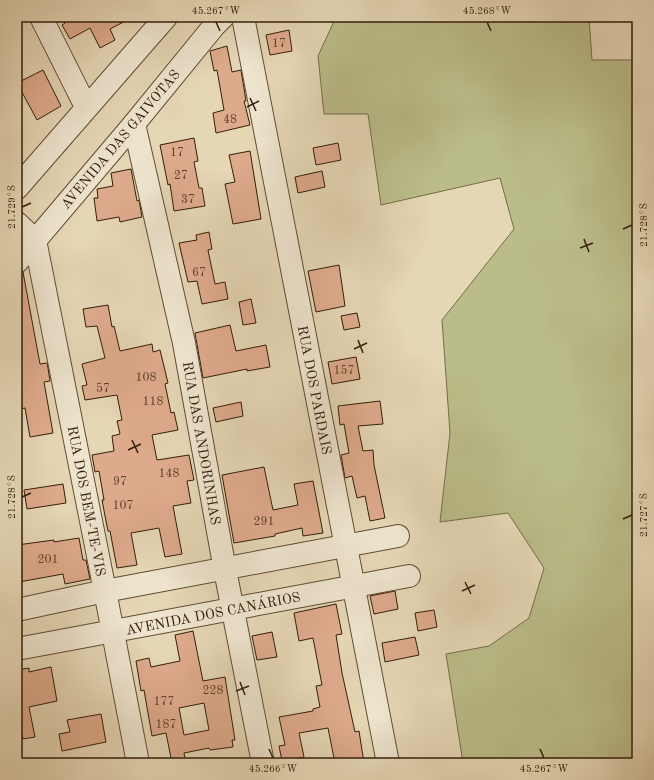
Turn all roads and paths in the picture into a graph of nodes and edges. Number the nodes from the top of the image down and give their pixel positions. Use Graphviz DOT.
graph roads {
  1 [pos="42,17"];
  2 [pos="166,17"];
  3 [pos="243,17"];
  4 [pos="212,20"];
  5 [pos="86,107"];
  6 [pos="134,124"];
  7 [pos="17,188"];
  8 [pos="17,223"];
  9 [pos="35,240"];
  10 [pos="17,262"];
  11 [pos="398,536"];
  12 [pos="346,546"];
  13 [pos="225,570"];
  14 [pos="409,576"];
  15 [pos="353,586"];
  16 [pos="105,592"];
  17 [pos="233,609"];
  18 [pos="17,610"];
  19 [pos="112,631"];
  20 [pos="17,649"];
  21 [pos="138,763"];
  22 [pos="263,763"];
  23 [pos="388,763"];
  1 -- 5 [label="street"];
  2 -- 5 [label="street"];
  3 -- 12 [label="street, RUA DOS PARDAIS"];
  4 -- 6 [label="street, AVENIDA DAS GAIVOTAS"];
  5 -- 7 [label="street"];
  6 -- 9 [label="street, AVENIDA DAS GAIVOTAS"];
  6 -- 13 [label="street, RUA DAS ANDORINHAS"];
  8 -- 9 [label="street"];
  9 -- 10 [label="street, AVENIDA DAS GAIVOTAS"];
  9 -- 16 [label="street, RUA DOS BEM-TE-VIS"];
  11 -- 12 [label="street"];
  12 -- 13 [label="street"];
  12 -- 15 [label="street, RUA DOS PARDAIS"];
  13 -- 16 [label="street"];
  13 -- 17 [label="street, RUA DAS ANDORINHAS"];
  14 -- 15 [label="street, AVENIDA DOS CANÁRIOS"];
  15 -- 17 [label="street, AVENIDA DOS CANÁRIOS"];
  15 -- 23 [label="street, RUA DOS PARDAIS"];
  16 -- 18 [label="street"];
  16 -- 19 [label="street, RUA DOS BEM-TE-VIS"];
  17 -- 19 [label="street, AVENIDA DOS CANÁRIOS"];
  17 -- 22 [label="street, RUA DAS ANDORINHAS"];
  19 -- 20 [label="street, AVENIDA DOS CANÁRIOS"];
  19 -- 21 [label="street, RUA DOS BEM-TE-VIS"];
}
